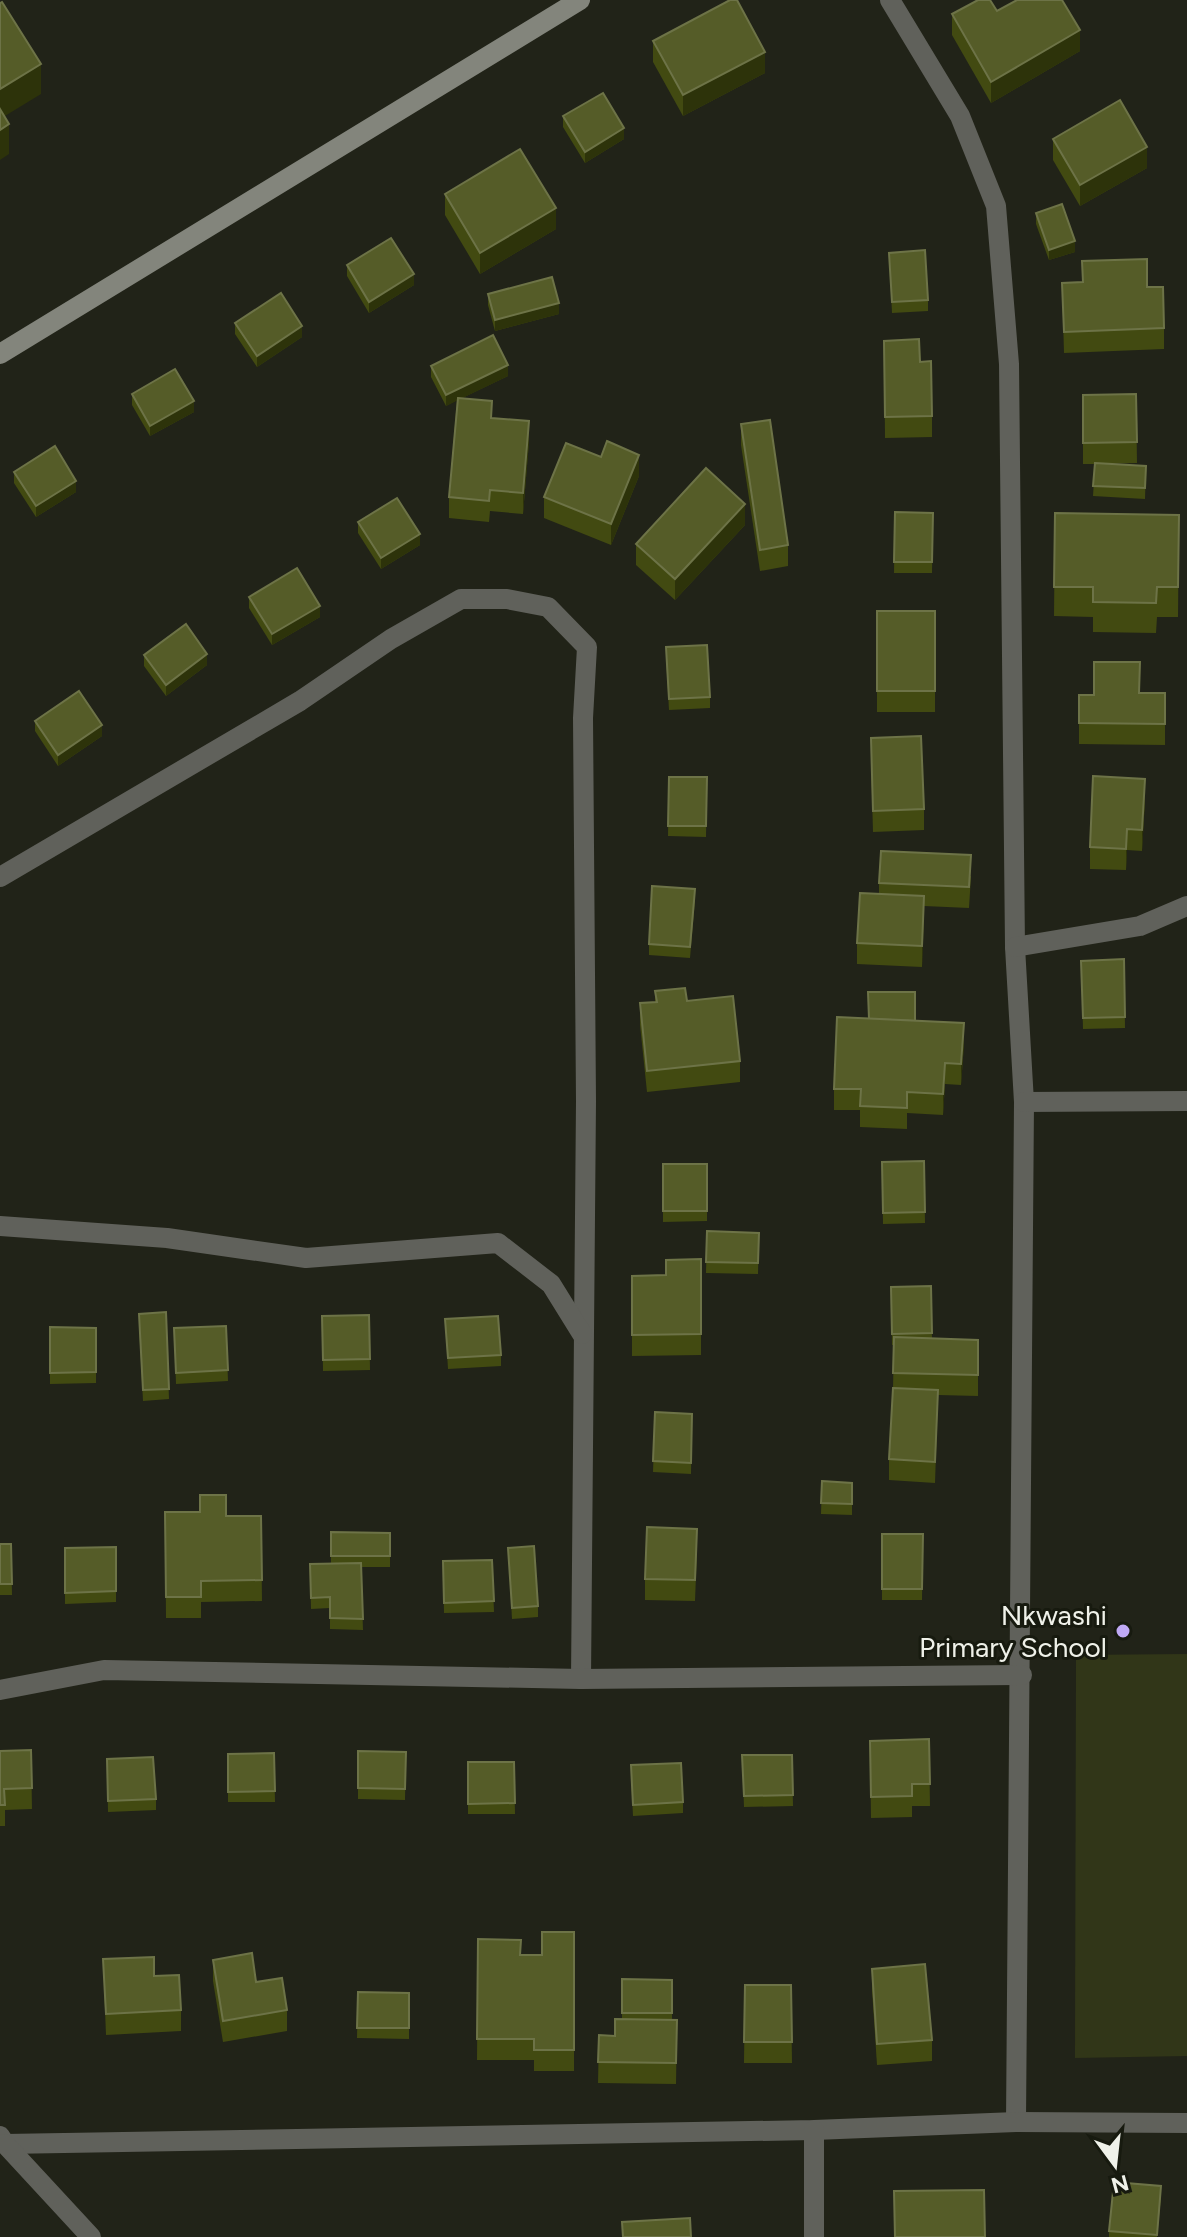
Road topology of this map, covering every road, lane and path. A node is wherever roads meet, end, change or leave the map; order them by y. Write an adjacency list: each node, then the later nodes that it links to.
1 (580, 0): 3 (street)
2 (890, 0): 6 (street)
3 (0, 354)
4 (0, 877): 10 (street)
5 (1187, 906): 6 (street)
6 (1015, 947): 8 (street)
7 (1187, 1101): 8 (street)
8 (1024, 1102): 11 (street)
9 (0, 1226): 10 (street)
10 (584, 1338): 12 (street)
11 (1022, 1675): 12 (street); 14 (street)
12 (581, 1679): 13 (street)
13 (0, 1690)
14 (1016, 2122): 15 (street); 16 (street)
15 (1187, 2123)
16 (814, 2130): 17 (street); 19 (street)
17 (2, 2140): 18 (street)
18 (91, 2237)
19 (814, 2237)

